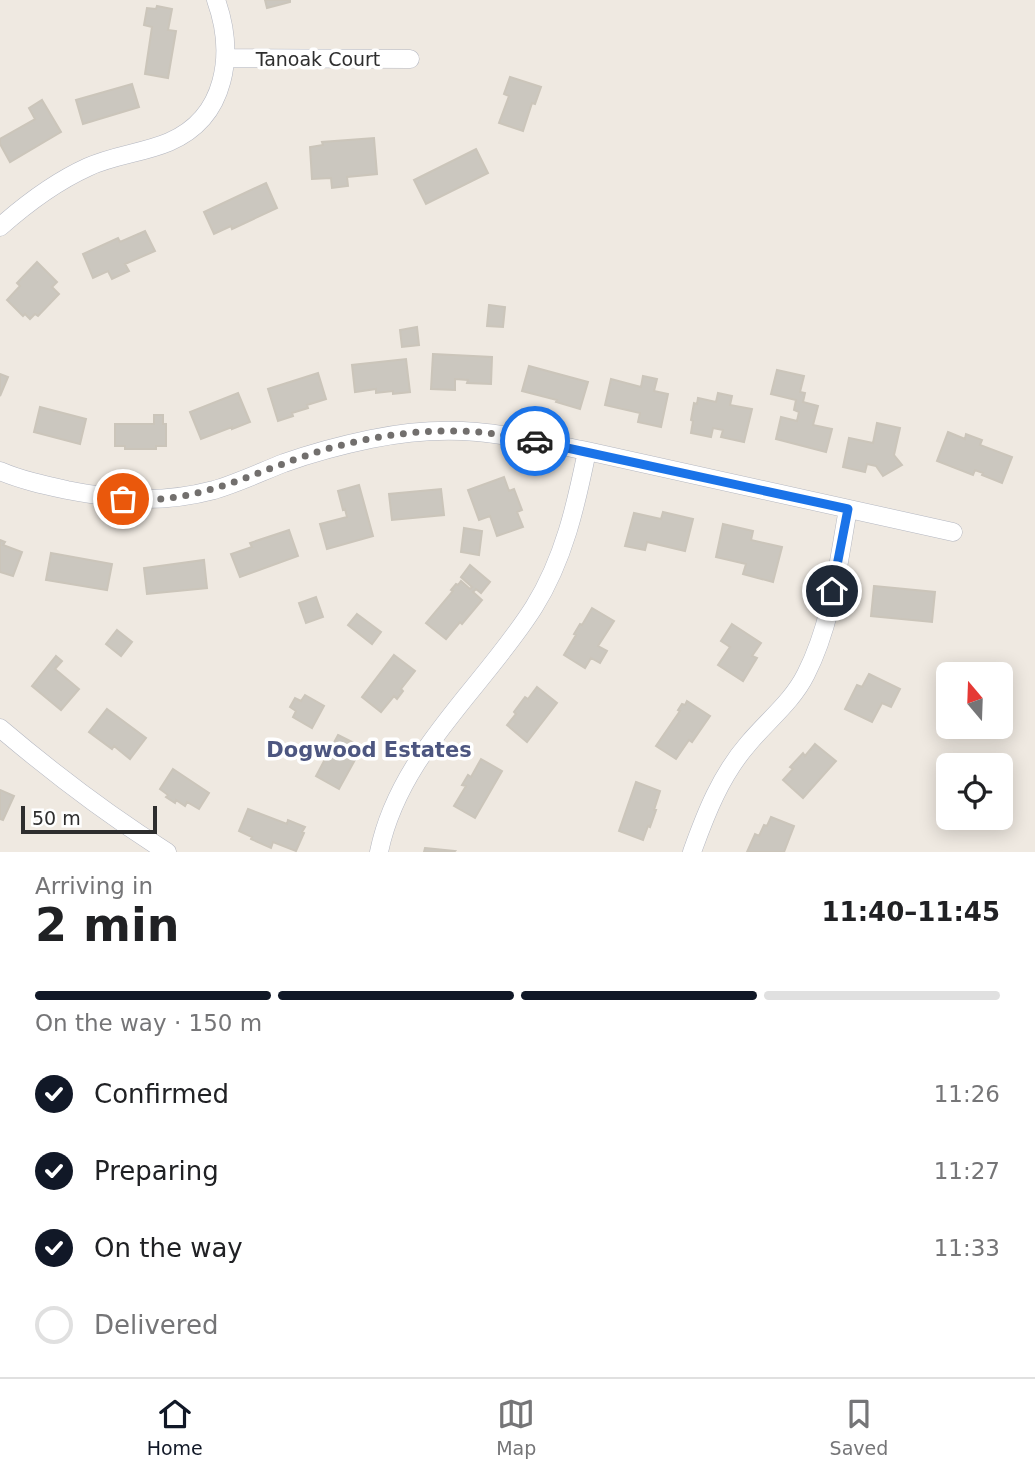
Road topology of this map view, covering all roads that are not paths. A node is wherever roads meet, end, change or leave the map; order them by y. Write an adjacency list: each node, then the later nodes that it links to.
1 (216, 0): 2 (street)
2 (226, 58): 3 (street, Tanoak Court); 4 (street)
3 (410, 59)
4 (0, 227)
5 (587, 451): 6 (street); 7 (street); 11 (street)
6 (0, 471)
7 (848, 509): 8 (street); 12 (street)
8 (953, 532)
9 (0, 728): 10 (street)
10 (167, 852)
11 (379, 852)
12 (692, 852)

